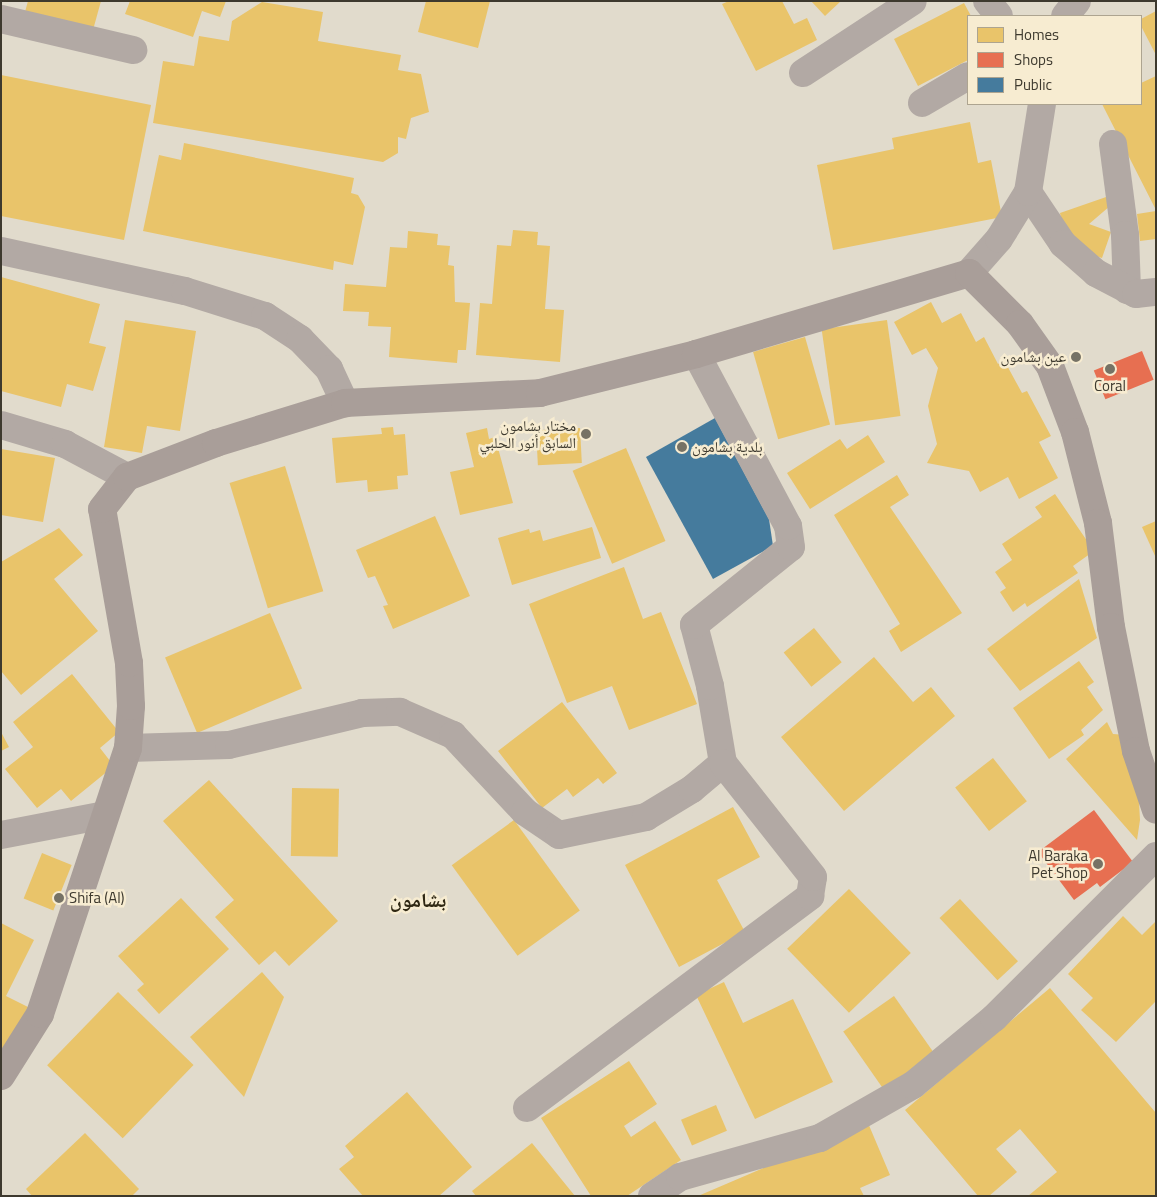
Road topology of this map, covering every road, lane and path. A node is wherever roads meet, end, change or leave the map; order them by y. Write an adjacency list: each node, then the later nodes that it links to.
1 (913, 1): 8 (street)
2 (987, 1): 4 (street)
3 (1077, 1): 5 (street)
4 (997, 15)
5 (1065, 15)
6 (1, 19): 7 (street)
7 (133, 50)
8 (803, 73)
9 (967, 77): 10 (street)
10 (922, 103)
11 (1042, 105): 13 (street)
12 (1113, 144): 16 (street)
13 (1028, 192): 15 (street); 16 (street)
14 (1, 251): 19 (street)
15 (969, 273): 18 (main road); 24 (main road)
16 (1127, 290): 17 (street)
17 (1156, 292)
18 (696, 354): 19 (main road); 23 (street)
19 (345, 403): 21 (main road)
20 (1, 426): 21 (street)
21 (126, 477): 22 (main road)
22 (128, 748): 23 (street); 25 (main road)
23 (724, 763): 29 (street)
24 (1156, 810)
25 (106, 815): 26 (street); 28 (main road)
26 (1, 835)
27 (1156, 856): 30 (street)
28 (1, 1076)
29 (528, 1108)
30 (652, 1196)

